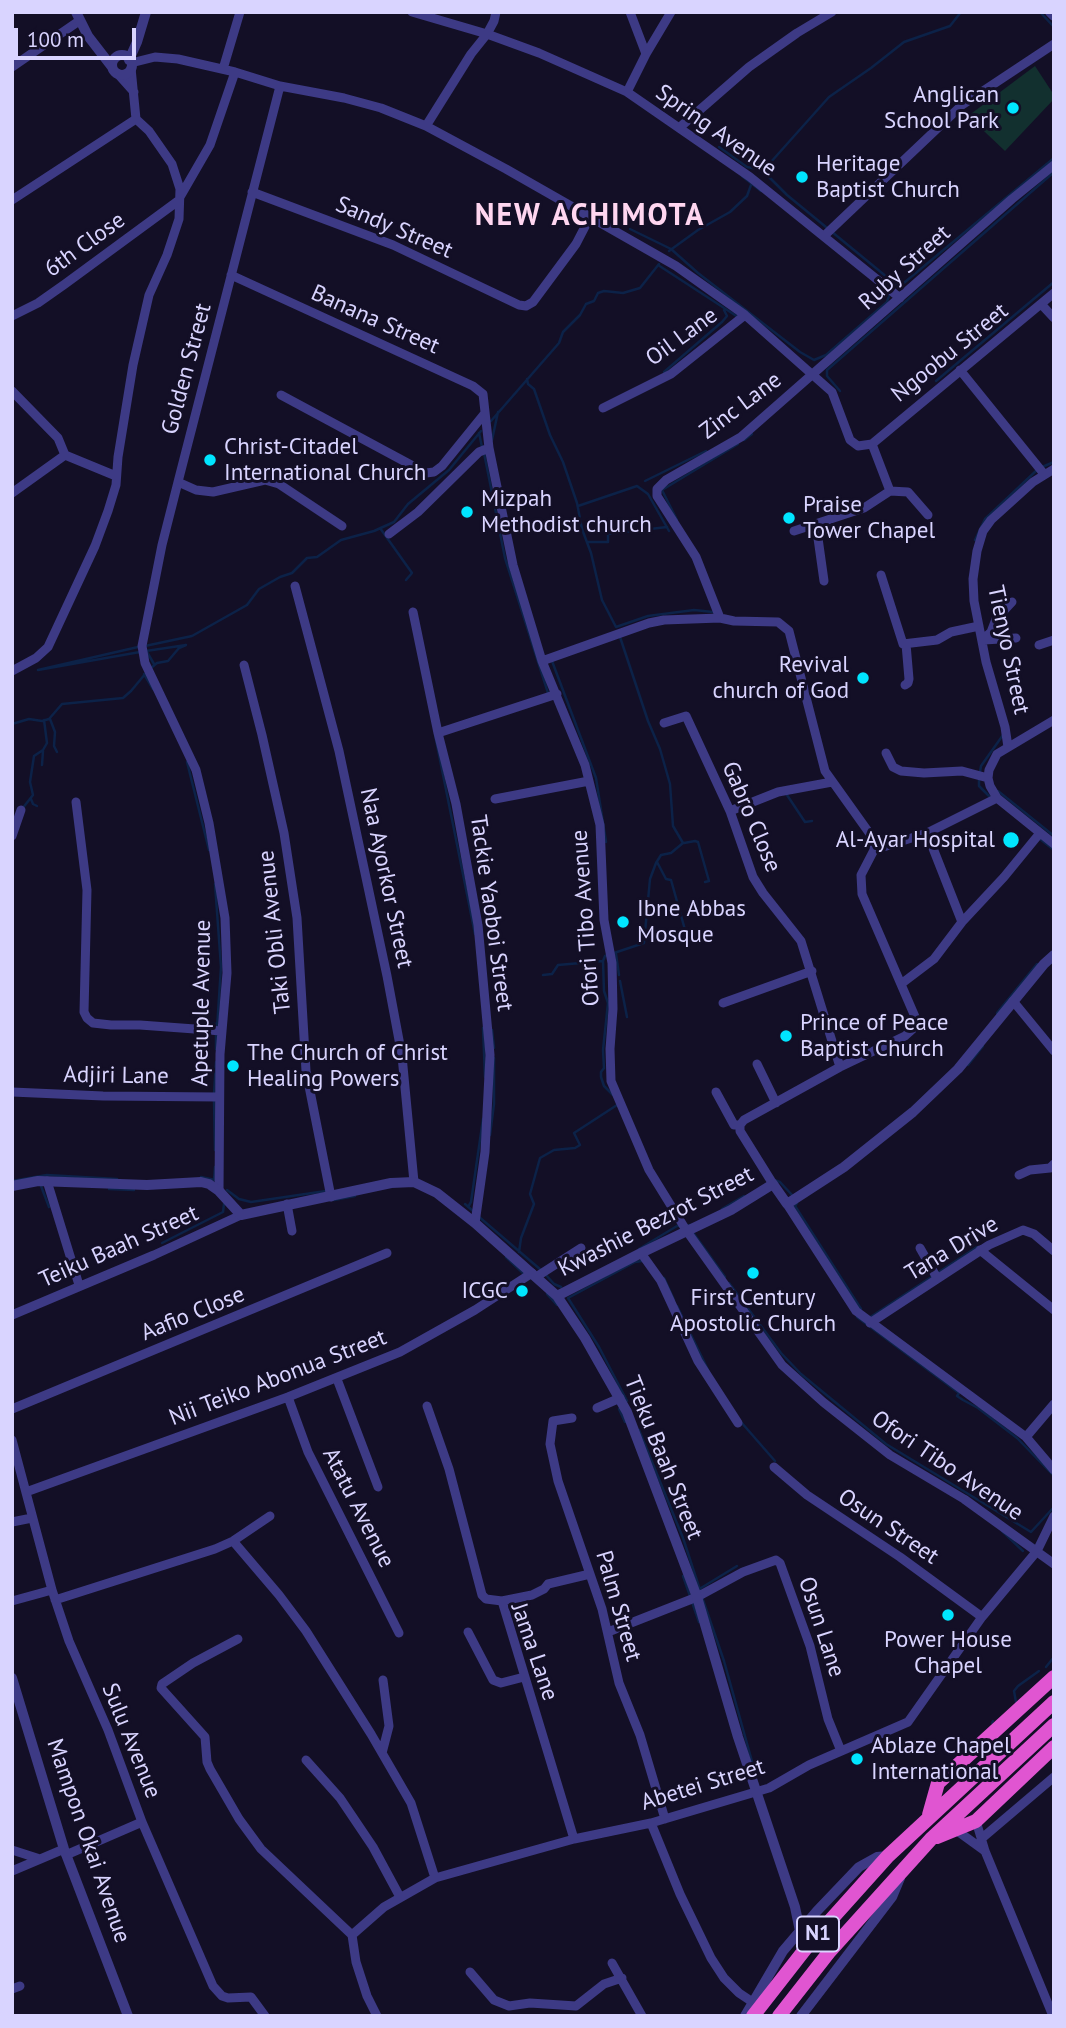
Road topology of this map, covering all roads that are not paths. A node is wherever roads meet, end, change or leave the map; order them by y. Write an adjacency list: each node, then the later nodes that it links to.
1 (146, 12): 12 (street)
2 (240, 12): 14 (street)
3 (412, 12): 9 (street, Spring Avenue)
4 (496, 12): 9 (street)
5 (631, 12): 11 (street)
6 (671, 12): 11 (street)
7 (832, 12): 21 (street)
8 (78, 17): 12 (street); 13 (street)
9 (487, 34): 18 (street, Spring Avenue); 20 (street)
10 (1054, 44): 27 (street)
11 (646, 54): 18 (street)
12 (123, 63): 14 (street); 17 (street); 17 (street)
13 (12, 67)
14 (223, 69): 15 (street)
15 (235, 72): 16 (street); 24 (street)
16 (280, 86): 20 (street); 23 (street, Golden Street)
17 (134, 92): 19 (street)
18 (627, 93): 21 (street, Spring Avenue)
19 (136, 119): 24 (street); 25 (street)
20 (426, 126): 26 (street)
21 (679, 128): 27 (street, Spring Avenue)
22 (1054, 165): 30 (street, Ruby Street)
23 (251, 192): 26 (street, Sandy Street); 28 (street, Golden Street)
24 (179, 199): 33 (street, 6th Close); 46 (street)
25 (12, 200)
26 (590, 217): 32 (street)
27 (824, 236): 30 (street, Spring Avenue)
28 (231, 275): 40 (street, Banana Street); 47 (street, Golden Street)
29 (1054, 293): 31 (street, Ngoobu Street)
30 (900, 299): 36 (street, Ruby Street)
31 (1041, 304): 34 (street); 35 (street, Ngoobu Street)
32 (745, 315): 36 (street); 39 (street, Oil Lane)
33 (12, 316)
34 (1054, 318)
35 (960, 370): 41 (street, Ngoobu Street); 45 (street)
36 (814, 374): 41 (street); 60 (street, Zinc Lane)
37 (12, 391): 43 (street)
38 (281, 395): 40 (street)
39 (603, 408)
40 (485, 413): 42 (street, Ofori Tibo Avenue)
41 (872, 444): 48 (street)
42 (489, 448): 54 (street); 67 (street, Ofori Tibo Avenue)
43 (65, 456): 46 (street); 49 (street)
44 (1054, 469): 45 (street, Tienyo Street)
45 (1044, 474): 61 (street, Tienyo Street)
46 (116, 476): 70 (street)
47 (178, 482): 52 (street); 68 (street, Golden Street)
48 (890, 491): 50 (street); 51 (street)
49 (12, 493)
50 (928, 515)
51 (816, 524): 53 (street); 56 (street)
52 (342, 526)
53 (794, 531)
54 (389, 534)
55 (881, 575): 65 (street)
56 (824, 581)
57 (295, 586): 109 (street, Naa Ayorkor Street)
58 (1012, 602): 63 (street)
59 (413, 612): 75 (street, Tackie Yaoboi Street)
60 (720, 618): 67 (street); 80 (street)
61 (979, 626): 63 (street, Tienyo Street); 65 (street)
62 (1016, 638): 63 (street)
63 (982, 640): 76 (street, Tienyo Street)
64 (1054, 640): 66 (street)
65 (906, 644): 71 (street)
66 (1040, 645)
67 (542, 661): 72 (street, Ofori Tibo Avenue)
68 (145, 663): 97 (street, Apetuple Avenue)
69 (244, 665): 113 (street, Taki Obli Avenue)
70 (12, 671)
71 (905, 685)
72 (557, 694): 75 (street); 79 (street, Ofori Tibo Avenue)
73 (1054, 720): 76 (street)
74 (664, 723): 85 (street, Gabro Close)
75 (438, 733): 117 (street, Tackie Yaoboi Street)
76 (1008, 747): 78 (street)
77 (886, 753): 78 (street)
78 (988, 778): 81 (street)
79 (589, 781): 82 (street); 118 (street, Ofori Tibo Avenue)
80 (832, 782): 85 (street); 90 (street)
81 (998, 798): 86 (street); 87 (street)
82 (495, 799)
83 (76, 802): 97 (street)
84 (21, 810): 88 (street)
85 (730, 811): 93 (street, Gabro Close)
86 (927, 833): 90 (street); 91 (street)
87 (1040, 833): 89 (street); 91 (street)
88 (12, 836)
89 (1054, 844)
90 (874, 850): 94 (street)
91 (962, 922): 94 (street)
92 (1054, 955): 95 (street)
93 (812, 971): 96 (street); 100 (street, Gabro Close)
94 (901, 984): 100 (street)
95 (1013, 1001): 98 (street); 115 (street)
96 (723, 1003)
97 (222, 1031): 103 (street, Apetuple Avenue)
98 (1054, 1051)
99 (757, 1064): 104 (street)
100 (839, 1067): 104 (street)
101 (12, 1092): 103 (street, Adjiri Lane)
102 (716, 1092): 105 (street)
103 (219, 1097): 112 (street, Apetuple Avenue)
104 (776, 1103): 105 (street)
105 (740, 1125): 110 (street)
106 (1054, 1164): 107 (street)
107 (1019, 1175)
108 (47, 1181): 111 (street); 112 (street); 128 (street)
109 (414, 1182): 113 (street); 117 (street, Tieku Baah Street)
110 (773, 1184): 115 (street); 118 (street, Kwashie Bezrot Street)
111 (12, 1186)
112 (219, 1191): 116 (street)
113 (331, 1197): 114 (street)
114 (287, 1204): 116 (street); 119 (street)
115 (787, 1204): 132 (street)
116 (242, 1215): 128 (street, Teiku Baah Street)
117 (475, 1223): 126 (street, Tieku Baah Street)
118 (686, 1230): 125 (street, Kwashie Bezrot Street); 154 (street, Ofori Tibo Avenue)
119 (292, 1231)
120 (581, 1248): 126 (street, Nii Teiko Abonua Street)
121 (920, 1248): 127 (street)
122 (981, 1250): 123 (street, Tana Drive); 127 (street, Tana Drive); 130 (street)
123 (1054, 1251)
124 (387, 1253): 139 (street, Aafio Close)
125 (641, 1253): 129 (street, Kwashie Bezrot Street); 141 (street)
126 (534, 1275): 129 (street, Tieku Baah Street); 133 (street, Nii Teiko Abonua Street)
127 (937, 1278): 132 (street, Tana Drive)
128 (79, 1285): 131 (street, Teiku Baah Street)
129 (557, 1296): 135 (street, Tieku Baah Street)
130 (1053, 1308)
131 (12, 1315)
132 (870, 1324): 142 (street)
133 (337, 1378): 134 (street, Nii Teiko Abonua Street); 146 (street)
134 (288, 1397): 147 (street, Nii Teiko Abonua Street); 164 (street, Atatu Avenue)
135 (620, 1398): 138 (street); 158 (street, Tieku Baah Street)
136 (1054, 1404): 142 (street)
137 (427, 1406): 160 (street, Jama Lane)
138 (597, 1408)
139 (12, 1409)
140 (572, 1418): 156 (street, Palm Street)
141 (738, 1423)
142 (1026, 1437): 145 (street)
143 (12, 1440): 147 (street, Sulu Avenue)
144 (774, 1467): 161 (street, Osun Street)
145 (1054, 1470)
146 (378, 1487)
147 (26, 1492): 150 (street, Sulu Avenue)
148 (270, 1516): 153 (street)
149 (1054, 1516): 152 (street, Abetei Street)
150 (32, 1518): 151 (street); 157 (street, Sulu Avenue)
151 (12, 1522)
152 (1050, 1533): 154 (street, Abetei Street)
153 (233, 1541): 157 (street); 174 (street)
154 (1037, 1551): 155 (street); 161 (street, Abetei Street)
155 (1054, 1564)
156 (590, 1574): 160 (street); 163 (street, Palm Street)
157 (54, 1595): 159 (street); 184 (street, Sulu Avenue)
158 (697, 1597): 163 (street); 173 (street, Osun Lane); 180 (street, Tieku Baah Street)
159 (12, 1601)
160 (502, 1601): 166 (street, Jama Lane)
161 (982, 1617): 173 (street, Abetei Street)
162 (468, 1632): 166 (street)
163 (608, 1632): 182 (street, Palm Street)
164 (399, 1633)
165 (238, 1639): 202 (street)
166 (524, 1677): 187 (street, Jama Lane)
167 (1054, 1677): 178 (highway)
168 (12, 1678): 192 (street, Mampon Okai Avenue)
169 (383, 1680): 174 (street)
170 (1054, 1702): 176 (highway, N1)
171 (1054, 1725): 179 (highway, N1)
172 (1054, 1747): 183 (highway)
173 (841, 1751): 180 (street, Abetei Street)
174 (382, 1753): 197 (street)
175 (306, 1760): 198 (street)
176 (984, 1766): 178 (highway); 181 (highway, N1)
177 (1054, 1777): 189 (street)
178 (938, 1783): 181 (highway)
179 (985, 1787): 183 (highway); 188 (highway, N1)
180 (755, 1791): 182 (street, Abetei Street); 199 (street, Tieku Baah Street)
181 (929, 1816): 193 (highway, N1)
182 (665, 1819): 185 (street, Abetei Street)
183 (976, 1821): 186 (highway); 189 (street)
184 (142, 1822): 192 (street); 208 (street, Sulu Avenue)
185 (651, 1823): 187 (street, Abetei Street); 206 (street)
186 (956, 1830): 188 (highway); 191 (street)
187 (574, 1839): 197 (street, Abetei Street)
188 (931, 1839): 195 (highway, N1)
189 (981, 1839): 191 (street)
190 (12, 1850): 194 (street)
191 (985, 1851): 214 (street)
192 (65, 1852): 194 (street); 207 (street, Mampon Okai Avenue)
193 (888, 1856): 200 (street); 206 (highway, N1)
194 (40, 1859): 196 (street)
195 (904, 1869): 212 (highway, N1); 213 (street)
196 (12, 1871)
197 (435, 1878): 198 (street, Abetei Street)
198 (400, 1897): 202 (street, Abetei Street)
199 (795, 1907): 200 (street); 201 (street, Tieku Baah Street)
200 (817, 1911): 201 (street)
201 (800, 1931): 206 (street)
202 (352, 1935): 209 (street)
203 (611, 1963): 205 (street)
204 (470, 1972): 205 (street)
205 (622, 1978): 210 (street)
206 (754, 2010): 211 (street)
207 (128, 2016)
208 (265, 2016)
209 (377, 2016)
210 (642, 2016)
211 (745, 2016)
212 (779, 2016)
213 (801, 2016)
214 (1053, 2016)

